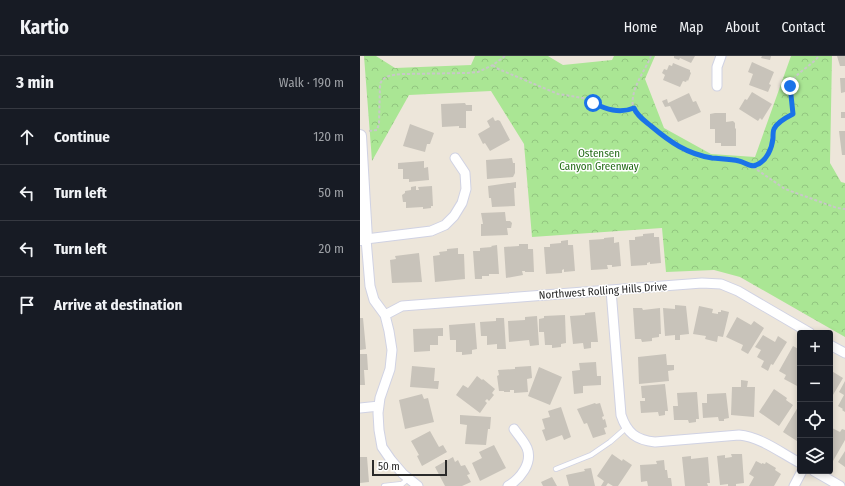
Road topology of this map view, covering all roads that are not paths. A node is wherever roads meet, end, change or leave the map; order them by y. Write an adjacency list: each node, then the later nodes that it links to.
1 (721, 56): 2 (street)
2 (717, 86)
3 (363, 133): 5 (street)
4 (455, 158): 5 (street)
5 (363, 239): 7 (street)
6 (611, 290): 7 (street, Northwest Rolling Hills Drive); 8 (street, Northwest Rolling Hills Drive); 13 (street)
7 (385, 315): 11 (street)
8 (805, 330)
9 (833, 346): 10 (street)
10 (845, 353)
11 (379, 406): 12 (street); 19 (street)
12 (360, 408)
13 (626, 428): 15 (street); 16 (lane)
14 (514, 429): 22 (street)
15 (797, 461)
16 (556, 469)
17 (800, 474): 23 (street)
18 (819, 474): 24 (street)
19 (409, 478): 20 (lane); 21 (street)
20 (384, 486)
21 (418, 486)
22 (508, 486)
23 (794, 486)
24 (840, 486)

